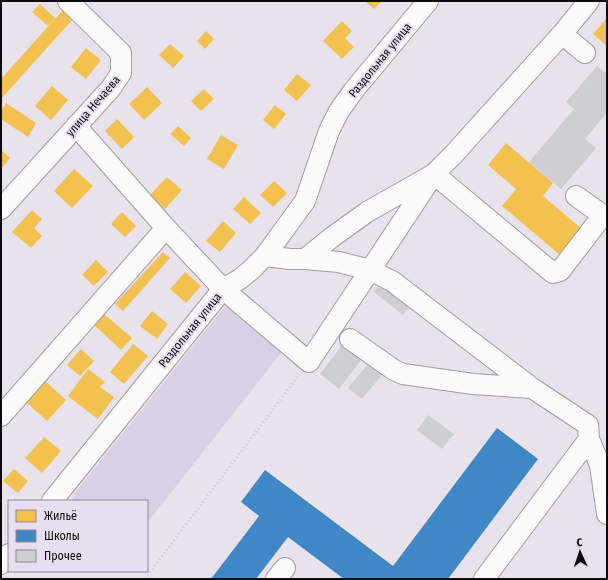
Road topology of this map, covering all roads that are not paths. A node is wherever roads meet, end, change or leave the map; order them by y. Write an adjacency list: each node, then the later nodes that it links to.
1 (68, 1): 6 (street, улица Нечаева)
2 (428, 1): 12 (street, Раздольная улица)
3 (590, 1): 4 (street)
4 (562, 34): 5 (street); 7 (street)
5 (585, 53)
6 (76, 126): 9 (street, улица Нечаева); 11 (street)
7 (434, 174): 10 (street); 13 (street); 14 (street)
8 (576, 196): 10 (street)
9 (1, 209)
10 (605, 216)
11 (166, 228): 15 (street); 18 (street)
12 (265, 256): 13 (street); 15 (street, Раздольная улица)
13 (305, 259): 14 (street)
14 (370, 270): 15 (street); 17 (street)
15 (223, 289): 20 (street, Раздольная улица)
16 (350, 339): 17 (street)
17 (532, 388): 19 (street)
18 (1, 416)
19 (590, 439): 21 (street); 24 (street)
20 (53, 500)
21 (607, 514)
22 (8, 555): 23 (street)
23 (1, 564)
24 (484, 579)

